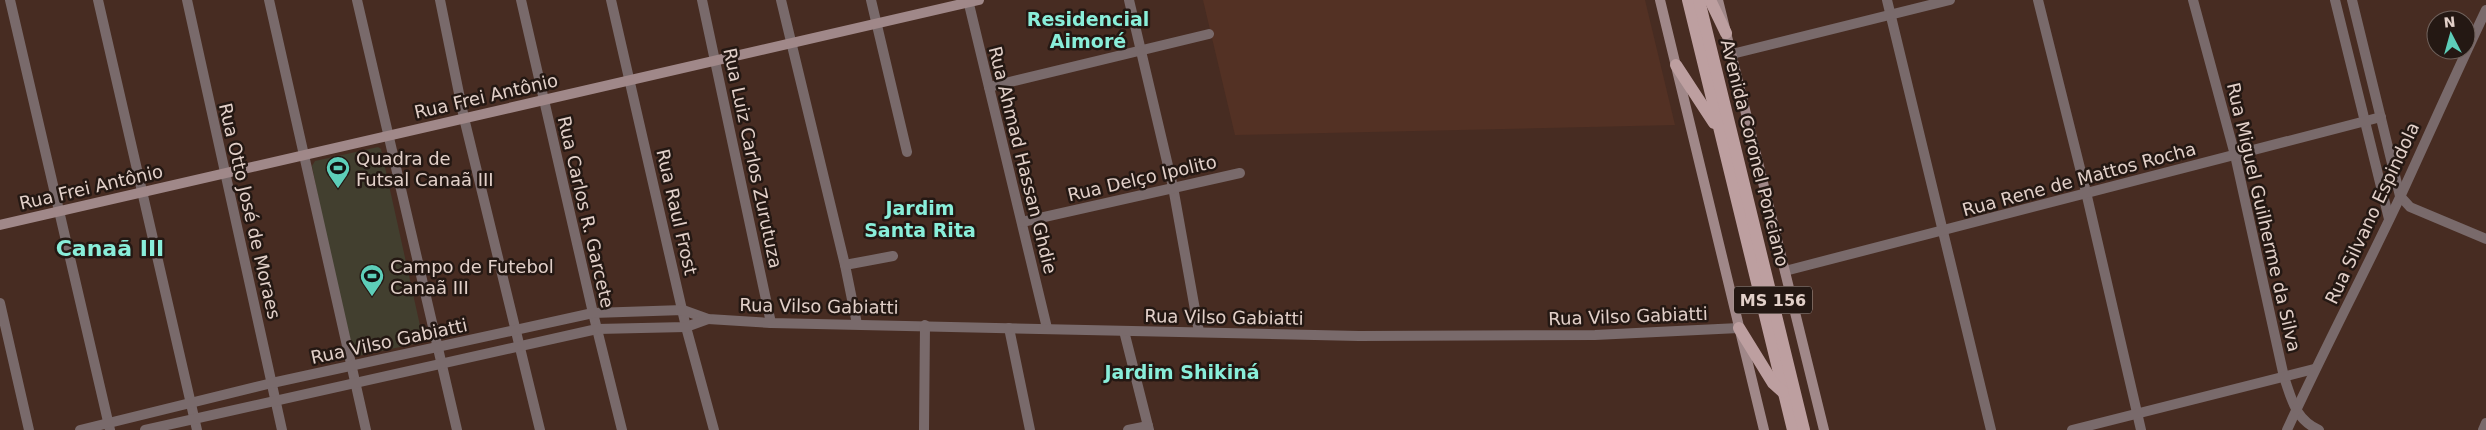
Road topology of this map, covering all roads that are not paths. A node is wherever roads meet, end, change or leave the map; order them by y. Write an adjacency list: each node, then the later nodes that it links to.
1 (10, 0): 52 (street)
2 (98, 0): 49 (street)
3 (187, 0): 46 (street, Rua Otto José de Moraes)
4 (269, 0): 44 (street)
5 (357, 0): 42 (street)
6 (440, 0): 39 (street)
7 (521, 0): 37 (street, Rua Carlos R. Garcete)
8 (611, 0): 35 (street, Rua Raul Frost)
9 (702, 0): 33 (street, Rua Luiz Carlos Zurutuza)
10 (781, 0): 30 (street)
11 (872, 0): 27 (street)
12 (1129, 0): 31 (street)
13 (1660, 0): 34 (street)
14 (1688, 0): 41 (main road, Avenida Coronel Ponciano)
15 (1699, 0): 108 (main road, Avenida Coronel Ponciano / MS 156)
16 (1710, 0): 28 (main road)
17 (1718, 0): 28 (street)
18 (1887, 0): 26 (street)
19 (1950, 0): 26 (street)
20 (2038, 0): 50 (street)
21 (2193, 0): 45 (street, Rua Miguel Guilherme da Silva)
22 (2335, 0): 40 (street)
23 (2352, 0): 38 (street)
24 (972, 1): 27 (street, Rua Frei Antônio); 36 (street, Rua Ahmad Hassan Ghdie)
25 (2486, 10): 51 (street, Rua Silvano Espindola)
26 (1890, 15): 32 (street); 56 (street)
27 (877, 24): 30 (street, Rua Frei Antônio); 43 (street)
28 (1726, 33): 32 (street)
29 (1209, 34): 31 (street)
30 (792, 43): 33 (street, Rua Frei Antônio); 59 (street)
31 (1141, 50): 36 (street); 48 (street)
32 (1732, 54): 60 (street)
33 (716, 60): 35 (street, Rua Frei Antônio); 65 (street, Rua Luiz Carlos Zurutuza)
34 (1676, 65): 41 (main road); 71 (street, MS 156)
35 (629, 80): 37 (street, Rua Frei Antônio); 62 (street, Rua Raul Frost)
36 (989, 87): 54 (street, Rua Ahmad Hassan Ghdie)
37 (544, 100): 39 (street, Rua Frei Antônio); 63 (street, Rua Carlos R. Garcete)
38 (2381, 117): 40 (street, Rua Rene de Mattos Rocha); 51 (street)
39 (464, 118): 42 (street, Rua Frei Antônio); 73 (street)
40 (2365, 122): 45 (street, Rua Rene de Mattos Rocha); 53 (street)
41 (1720, 133): 84 (main road, Avenida Coronel Ponciano)
42 (389, 135): 44 (street, Rua Frei Antônio); 77 (street)
43 (907, 152)
44 (304, 154): 46 (street, Rua Frei Antônio); 79 (street)
45 (2235, 155): 50 (street, Rua Rene de Mattos Rocha); 81 (street, Rua Miguel Guilherme da Silva)
46 (225, 173): 49 (street, Rua Frei Antônio); 82 (street, Rua Otto José de Moraes)
47 (1240, 173): 48 (street, Rua Delço Ipolito)
48 (1173, 187): 54 (street, Rua Delço Ipolito); 75 (street)
49 (143, 192): 52 (street, Rua Frei Antônio); 86 (street)
50 (2087, 194): 56 (street, Rua Rene de Mattos Rocha); 88 (street)
51 (2400, 196): 53 (street, Rua Silvano Espindola); 57 (street)
52 (59, 211): 55 (street, Rua Frei Antônio); 91 (street)
53 (2389, 219): 80 (street, Rua Silvano Espindola)
54 (1022, 222): 70 (street, Rua Ahmad Hassan Ghdie)
55 (0, 225)
56 (1943, 231): 60 (street, Rua Rene de Mattos Rocha); 110 (street)
57 (2486, 239)
58 (893, 256): 59 (street)
59 (845, 265): 66 (street)
60 (1785, 271): 109 (street)
61 (0, 303): 93 (street)
62 (683, 310): 63 (street, Rua Vilso Gabiatti); 64 (street, Rua Vilso Gabiatti); 68 (street, Rua Raul Frost)
63 (592, 313): 72 (street, Rua Carlos R. Garcete); 73 (street, Rua Vilso Gabiatti)
64 (708, 319): 65 (street, Rua Vilso Gabiatti); 68 (street, Rua Vilso Gabiatti)
65 (771, 323): 66 (street, Rua Vilso Gabiatti)
66 (857, 324): 67 (street, Rua Vilso Gabiatti)
67 (925, 325): 69 (street, Rua Vilso Gabiatti); 103 (street)
68 (686, 327): 72 (street, Rua Vilso Gabiatti); 102 (street, Rua Raul Frost)
69 (1009, 328): 70 (street, Rua Vilso Gabiatti); 104 (street)
70 (1047, 328): 74 (street, Rua Vilso Gabiatti)
71 (1739, 328): 75 (street, Rua Vilso Gabiatti); 84 (main road); 106 (street, MS 156)
72 (597, 329): 76 (street, Rua Vilso Gabiatti); 101 (street, Rua Carlos R. Garcete)
73 (514, 330): 76 (street); 77 (street, Rua Vilso Gabiatti)
74 (1124, 331): 75 (street, Rua Vilso Gabiatti); 92 (street)
75 (1200, 332)
76 (518, 346): 78 (street, Rua Vilso Gabiatti); 100 (street)
77 (438, 348): 78 (street); 79 (street, Rua Vilso Gabiatti)
78 (441, 363): 83 (street, Rua Vilso Gabiatti); 99 (street)
79 (352, 366): 82 (street, Rua Vilso Gabiatti); 83 (street)
80 (2314, 369): 81 (street); 87 (street, Rua Silvano Espindola)
81 (2284, 377): 87 (street, Rua Miguel Guilherme da Silva); 88 (street)
82 (272, 383): 85 (street, Rua Otto José de Moraes); 86 (street, Rua Vilso Gabiatti)
83 (356, 383): 85 (street, Rua Vilso Gabiatti); 98 (street)
84 (1784, 393): 107 (main road, Avenida Coronel Ponciano)
85 (276, 400): 89 (street, Rua Vilso Gabiatti); 97 (street, Rua Otto José de Moraes)
86 (190, 402): 89 (street); 91 (street, Rua Vilso Gabiatti)
87 (2295, 411): 113 (street, Rua Silvano Espindola); 114 (street)
88 (2136, 412): 111 (street); 112 (street)
89 (194, 419): 95 (street, Rua Vilso Gabiatti); 96 (street)
90 (2486, 423): 115 (street)
91 (109, 426): 94 (street, Rua Vilso Gabiatti)
92 (1148, 428): 105 (street)
93 (29, 430)
94 (80, 430)
95 (145, 430)
96 (197, 430)
97 (282, 430)
98 (366, 430)
99 (456, 430)
100 (540, 430)
101 (622, 430)
102 (714, 430)
103 (924, 430)
104 (1030, 430)
105 (1128, 430)
106 (1764, 430)
107 (1792, 430)
108 (1804, 430)
109 (1824, 430)
110 (1991, 430)
111 (2072, 430)
112 (2141, 430)
113 (2287, 430)
114 (2319, 430)
115 (2483, 430)

